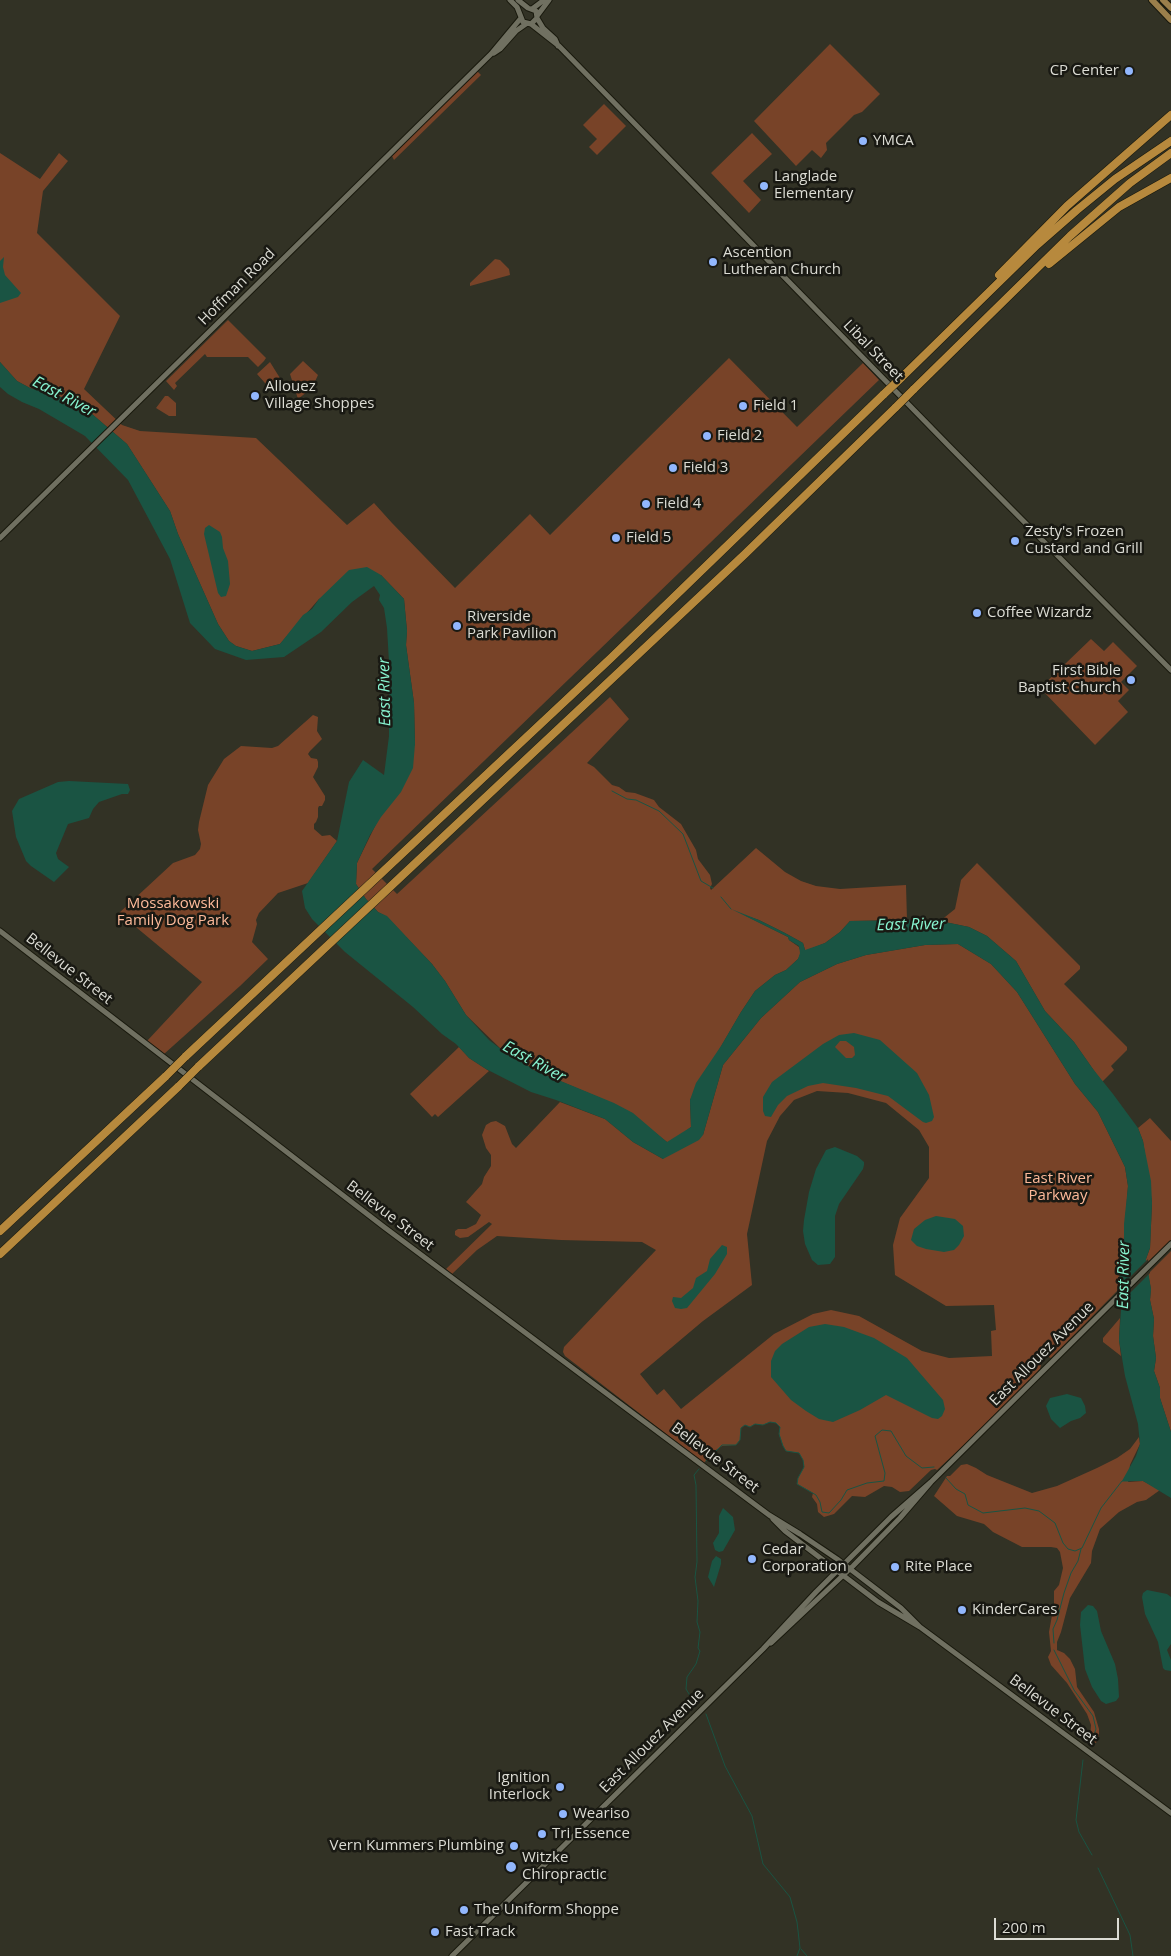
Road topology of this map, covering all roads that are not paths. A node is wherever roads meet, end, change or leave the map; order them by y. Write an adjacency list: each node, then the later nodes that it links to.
1 (510, 0): 9 (street)
2 (518, 0): 7 (street)
3 (544, 0): 7 (street)
4 (549, 0): 10 (street)
5 (1152, 0): 11 (main road)
6 (1163, 0): 8 (main road)
7 (530, 8): 9 (street, Hoffman Road); 10 (street, Libal Street)
8 (1171, 8)
9 (521, 16): 12 (street, Libal Street); 14 (street, Hoffman Road)
10 (537, 17): 12 (street, Hoffman Road); 13 (street, Libal Street)
11 (1171, 20)
12 (528, 24): 13 (street, Libal Street); 14 (street, Hoffman Road)
13 (559, 46): 22 (street, Libal Street)
14 (491, 54): 21 (street, Hoffman Road)
15 (1171, 115): 20 (highway)
16 (1171, 141): 20 (highway)
17 (1171, 153): 19 (highway)
18 (1171, 178): 19 (highway)
19 (1023, 282): 26 (highway, bridge)
20 (982, 298): 24 (highway, bridge)
21 (0, 538)
22 (1171, 670)
23 (0, 931): 28 (street, Bellevue Street)
24 (0, 1231)
25 (1171, 1244): 27 (street, East Allouez Avenue)
26 (0, 1254)
27 (932, 1482): 29 (street, East Allouez Avenue); 31 (street, East Allouez Avenue)
28 (769, 1515): 29 (street, Bellevue Street); 30 (street, Bellevue Street)
29 (842, 1564): 30 (street, East Allouez Avenue); 31 (street, Bellevue Street)
30 (837, 1570): 32 (street, Bellevue Street); 34 (street, East Allouez Avenue)
31 (849, 1570): 32 (street, East Allouez Avenue); 33 (street, Bellevue Street)
32 (844, 1576): 33 (street, Bellevue Street); 34 (street, East Allouez Avenue)
33 (920, 1627): 35 (street, Bellevue Street)
34 (763, 1649): 36 (street, East Allouez Avenue)
35 (1171, 1813)
36 (452, 1956)

